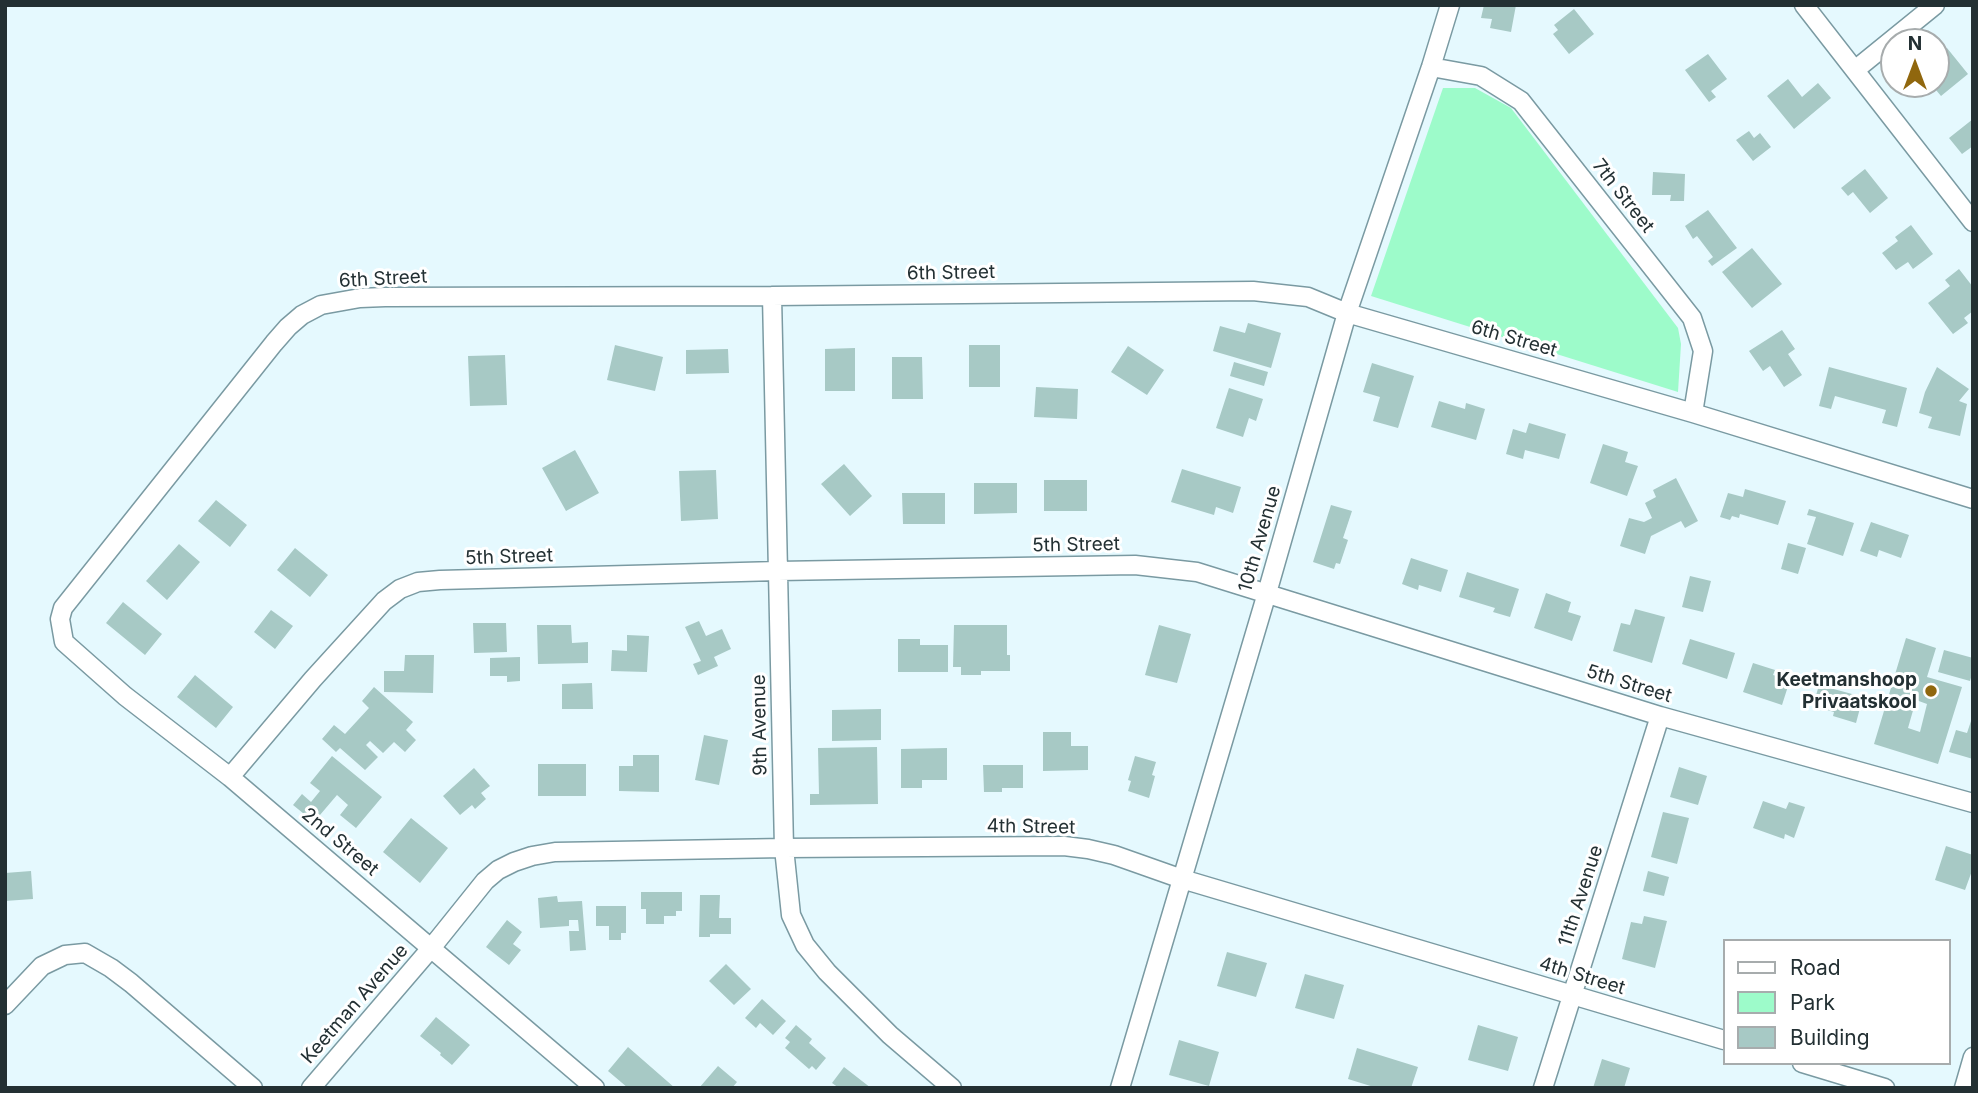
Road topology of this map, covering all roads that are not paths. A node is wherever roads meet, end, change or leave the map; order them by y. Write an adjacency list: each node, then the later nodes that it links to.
1 (1450, 5): 4 (street, 10th Avenue)
2 (1804, 5): 5 (street)
3 (1935, 5): 5 (street)
4 (1431, 68): 8 (street, 10th Avenue); 9 (street, 7th Street)
5 (1855, 70): 6 (street)
6 (1973, 222)
7 (772, 296): 8 (street, 6th Street); 11 (street, 9th Avenue); 13 (street, 6th Street)
8 (1347, 313): 9 (street, 6th Street); 12 (street, 10th Avenue)
9 (1693, 413): 10 (street, 6th Street)
10 (1973, 499)
11 (778, 571): 12 (street, 5th Street); 15 (street, 5th Street); 17 (street, 9th Avenue)
12 (1266, 593): 14 (street, 5th Street); 18 (street, 10th Avenue)
13 (61, 629): 15 (street, 2nd Street)
14 (1660, 716): 16 (street, 5th Street); 20 (street, 11th Avenue)
15 (230, 777): 19 (street, 2nd Street)
16 (1973, 803)
17 (784, 848): 18 (street, 4th Street); 19 (street, 4th Street); 28 (street, 9th Avenue)
18 (1182, 879): 20 (street, 4th Street); 29 (street, 10th Avenue)
19 (432, 947): 26 (street, Keetman Avenue); 27 (street, 2nd Street)
20 (1572, 995): 22 (street, 4th Street); 30 (street, 11th Avenue)
21 (5, 1005): 25 (street)
22 (1722, 1039)
23 (1973, 1057): 32 (street)
24 (1809, 1065): 31 (street)
25 (253, 1088)
26 (311, 1088)
27 (596, 1088)
28 (952, 1088)
29 (1120, 1088)
30 (1543, 1088)
31 (1885, 1088)
32 (1964, 1088)

